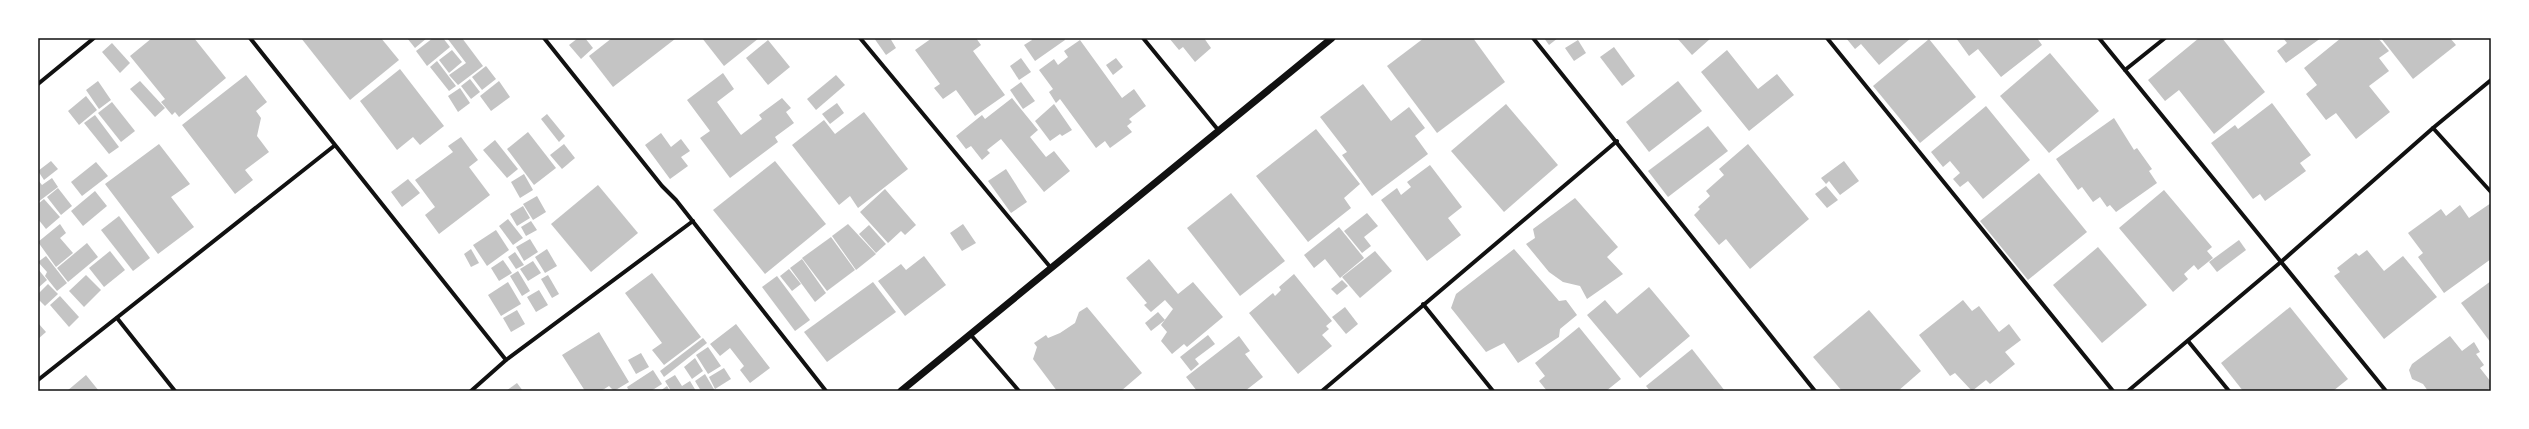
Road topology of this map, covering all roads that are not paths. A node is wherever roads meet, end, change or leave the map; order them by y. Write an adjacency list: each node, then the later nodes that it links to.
1 (94, 38): 13 (street)
2 (250, 38): 17 (street)
3 (544, 38): 19 (street)
4 (860, 38): 21 (street)
5 (1144, 38): 15 (street)
6 (1332, 38): 15 (street)
7 (1533, 38): 16 (street)
8 (1827, 38): 36 (street)
9 (2099, 38): 11 (street)
10 (2165, 38): 11 (street)
11 (2125, 70): 20 (street)
12 (2491, 80): 14 (street)
13 (38, 84)
14 (2433, 128): 18 (street); 20 (street)
15 (1219, 131): 21 (street)
16 (1617, 141): 22 (street); 35 (street)
17 (334, 146): 23 (street); 26 (street)
18 (2491, 192)
19 (693, 221): 26 (street); 30 (street)
20 (2282, 261): 25 (street); 39 (street)
21 (1051, 268): 24 (street)
22 (1423, 304): 33 (street); 34 (street)
23 (117, 318): 27 (street); 28 (street)
24 (970, 334): 31 (street); 32 (street)
25 (2188, 341): 37 (street); 38 (street)
26 (506, 360): 29 (street)
27 (38, 380)
28 (175, 391)
29 (471, 391)
30 (826, 391)
31 (901, 391)
32 (1018, 391)
33 (1322, 391)
34 (1493, 391)
35 (1815, 391)
36 (2113, 391)
37 (2128, 391)
38 (2229, 391)
39 (2386, 391)

